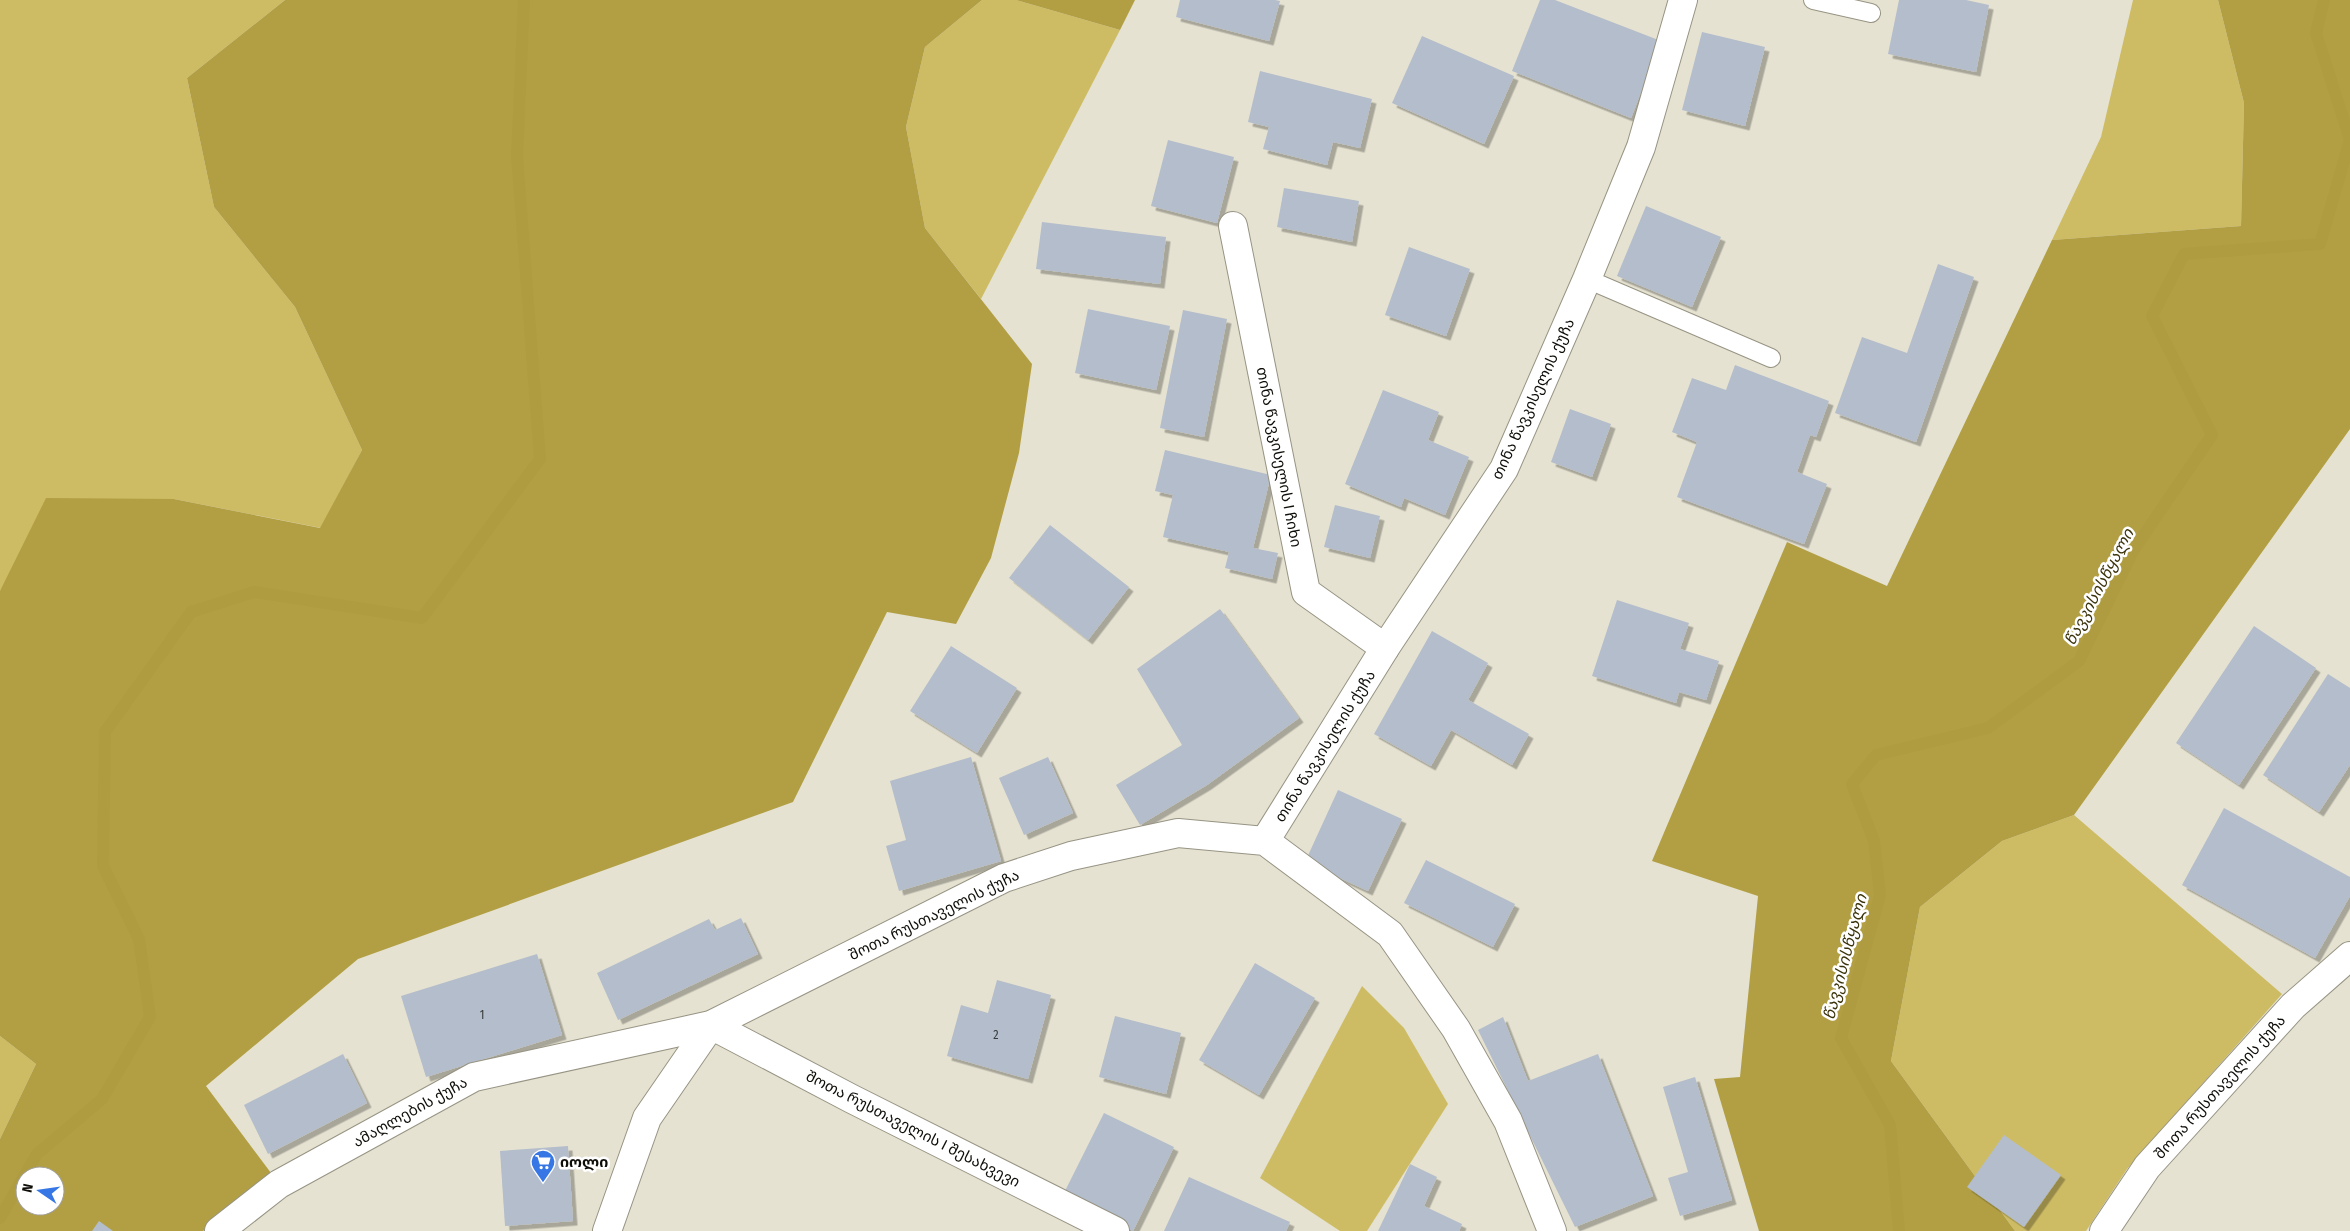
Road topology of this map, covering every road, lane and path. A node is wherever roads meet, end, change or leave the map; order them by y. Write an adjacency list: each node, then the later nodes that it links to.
1 (1683, 0): 5 (street, თინა წავკისელის ქუჩა)
2 (1813, 0): 3 (lane)
3 (1871, 13)
4 (1233, 226): 7 (street, თინა წავკისელის I ჩიხი)
5 (1587, 280): 6 (lane); 7 (street, თინა წავკისელის ქუჩა)
6 (1771, 358)
7 (1385, 648): 8 (street, თინა წავკისელის ქუჩა)
8 (1265, 841): 10 (street, შოთა რუსთაველის ქუჩა); 14 (street)
9 (2350, 956): 15 (street, შოთა რუსთაველის ქუჩა)
10 (711, 1025): 11 (street, ამაღლების ქუჩა); 12 (street, შოთა რუსთაველის ქუჩა); 13 (street, შოთა რუსთაველის I შესახვევი)
11 (219, 1231)
12 (607, 1231)
13 (1116, 1231)
14 (1552, 1231)
15 (2104, 1231)

